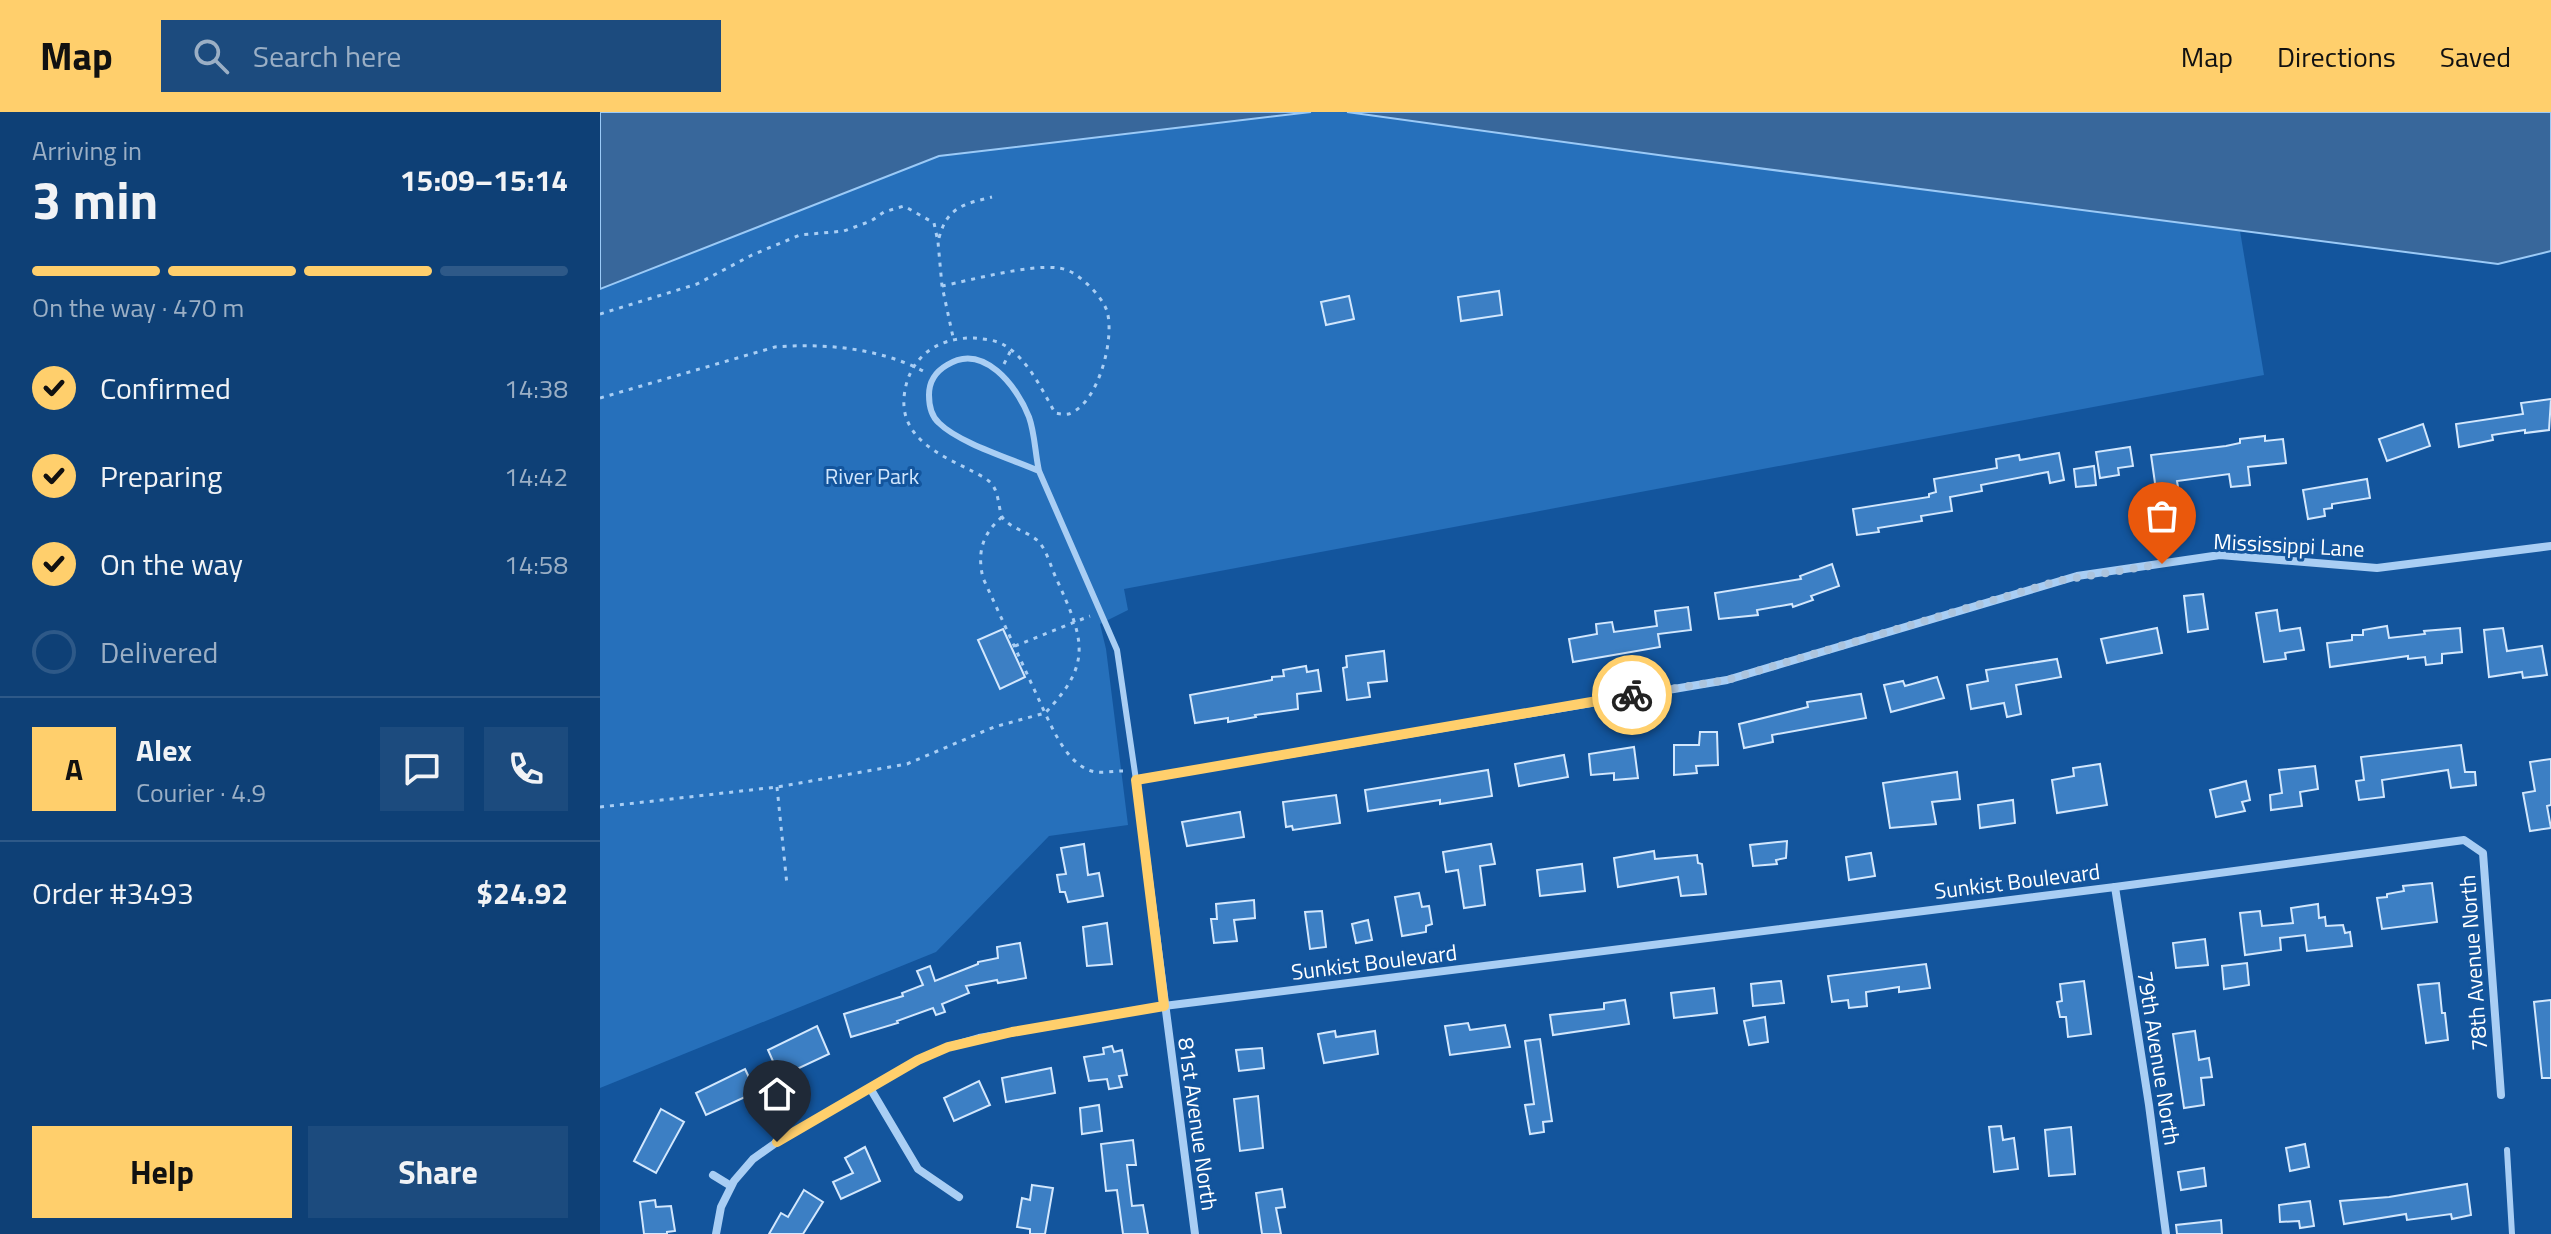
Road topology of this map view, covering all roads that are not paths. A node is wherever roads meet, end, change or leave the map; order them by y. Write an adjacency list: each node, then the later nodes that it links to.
1 (1039, 471): 1 (lane); 3 (lane)
2 (2551, 546): 3 (street, Mississippi Lane)
3 (1136, 780): 6 (street, 81st Avenue North)
4 (2464, 840): 5 (street, Sunkist Boulevard); 8 (street, 78th Avenue North)
5 (2115, 887): 6 (street, Sunkist Boulevard); 15 (street, 79th Avenue North)
6 (1164, 1006): 7 (street, Sunkist Boulevard); 14 (street, 81st Avenue North)
7 (870, 1088): 11 (street, Sunkist Boulevard); 12 (street)
8 (2501, 1095)
9 (2507, 1150): 16 (lane)
10 (713, 1175): 11 (street)
11 (731, 1186): 13 (street, Sunkist Boulevard)
12 (959, 1197)
13 (716, 1234)
14 (1195, 1234)
15 (2166, 1234)
16 (2512, 1234)

